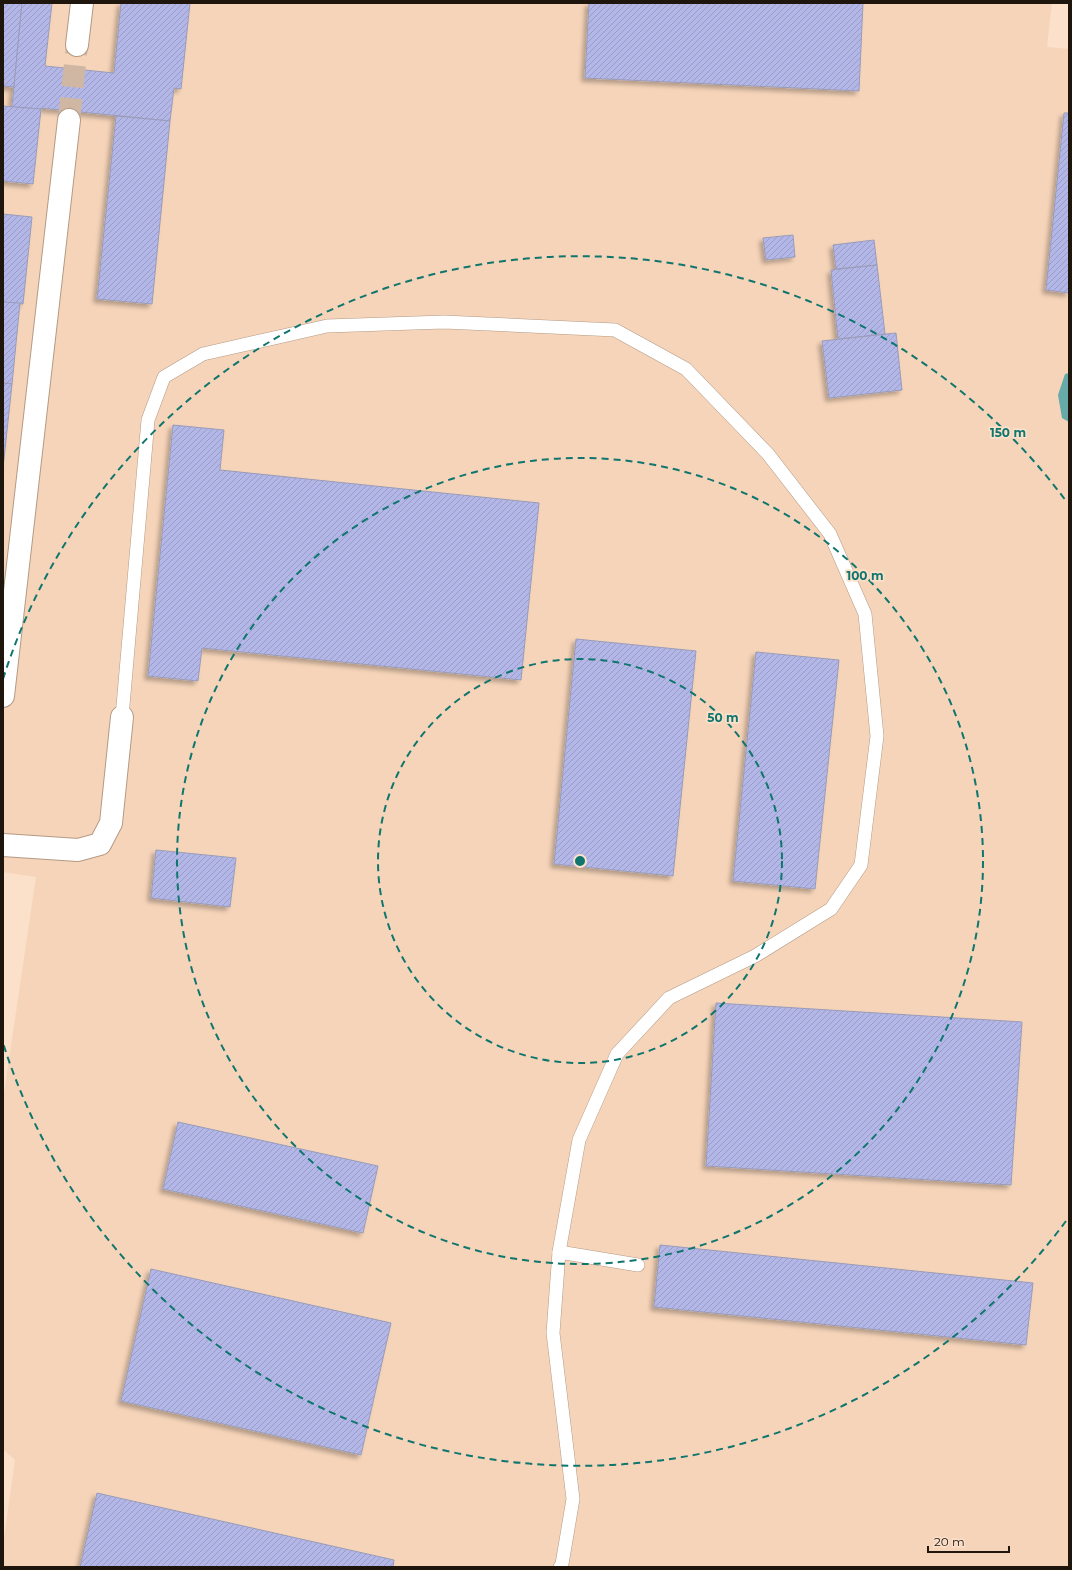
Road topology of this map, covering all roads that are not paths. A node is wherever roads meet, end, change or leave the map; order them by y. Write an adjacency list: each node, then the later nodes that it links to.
1 (82, 3): 2 (street)
2 (77, 45)
3 (69, 120): 4 (street)
4 (3, 696)
5 (122, 717): 6 (street); 7 (lane)
6 (3, 845)
7 (559, 1252): 8 (lane); 9 (lane)
8 (638, 1265)
9 (560, 1567)

